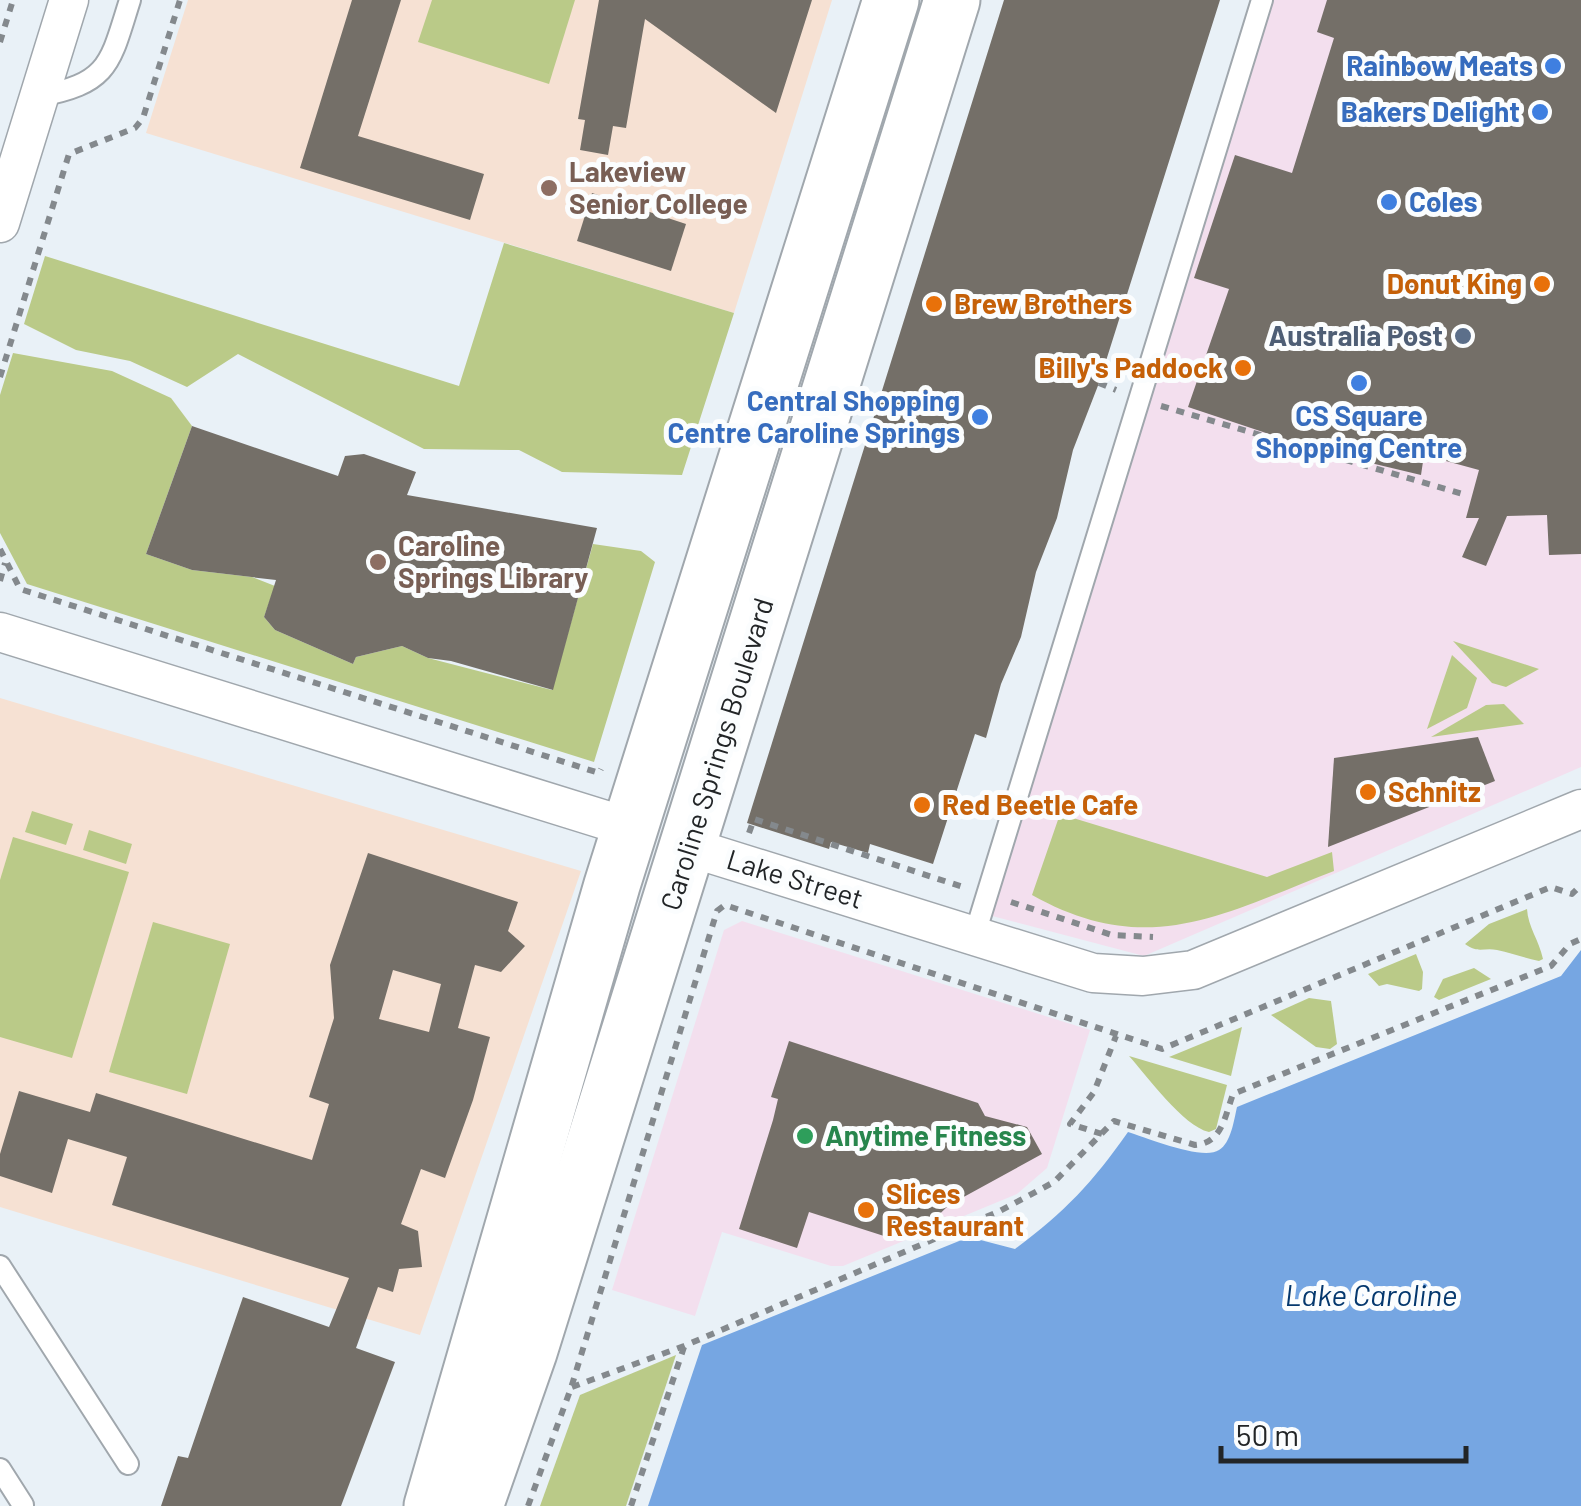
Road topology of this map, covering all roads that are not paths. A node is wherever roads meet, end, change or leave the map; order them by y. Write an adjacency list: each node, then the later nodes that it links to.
1 (70, 0): 6 (street)
2 (130, 0): 6 (lane)
3 (891, 0): 10 (main road, Caroline Springs Boulevard)
4 (952, 0): 11 (main road, Caroline Springs Boulevard)
5 (1262, 0): 12 (lane)
6 (40, 96): 7 (street)
7 (0, 223)
8 (0, 632): 10 (street, Lake Street)
9 (1581, 808): 12 (street, Lake Street)
10 (631, 828): 11 (main road, Lake Street); 18 (main road, Caroline Springs Boulevard)
11 (714, 855): 12 (street, Lake Street); 19 (main road, Caroline Springs Boulevard)
12 (974, 937)
13 (0, 1266): 14 (lane)
14 (6, 1291): 15 (lane)
15 (128, 1464)
16 (0, 1469): 17 (lane)
17 (23, 1505)
18 (432, 1506)
19 (475, 1506)

